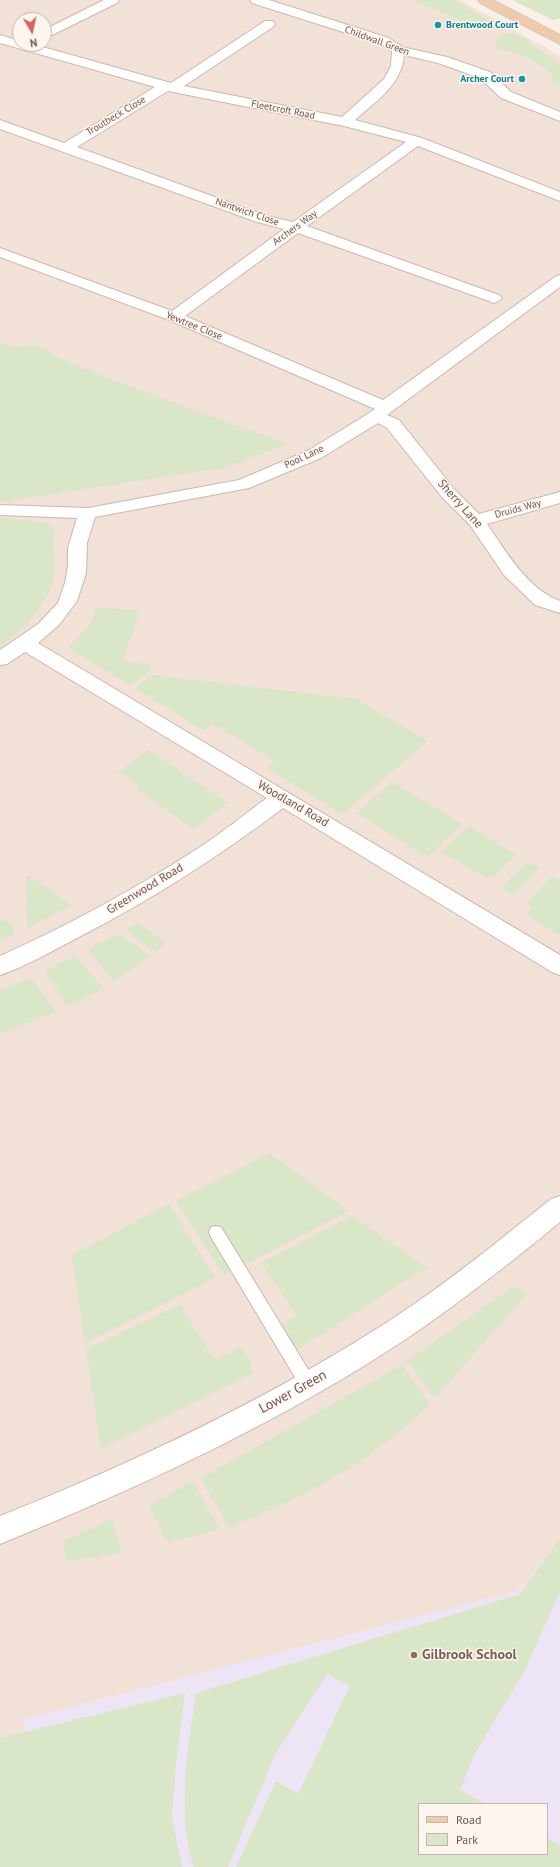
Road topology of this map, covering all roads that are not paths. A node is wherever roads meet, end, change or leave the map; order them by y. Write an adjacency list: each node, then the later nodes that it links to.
1 (113, 0): 5 (street)
2 (256, 0): 9 (street, Childwall Green)
3 (484, 0): 7 (main road)
4 (269, 24): 11 (street, Troutbeck Close)
5 (52, 31)
6 (0, 39): 8 (street, Fleetcroft Road)
7 (560, 40)
8 (12, 42)
9 (398, 50): 12 (street, Childwall Green); 13 (street)
10 (49, 52): 11 (street, Fleetcroft Road)
11 (169, 87): 13 (street, Fleetcroft Road); 16 (street, Troutbeck Close)
12 (560, 116)
13 (345, 122): 15 (street, Fleetcroft Road)
14 (0, 124): 16 (street, Nantwich Close)
15 (417, 141): 17 (street, Fleetcroft Road); 18 (street, Archers Way)
16 (67, 147): 18 (street, Nantwich Close)
17 (560, 197)
18 (296, 227): 21 (street, Nantwich Close); 22 (street, Archers Way)
19 (0, 252): 22 (street, Yewtree Close)
20 (557, 287): 23 (street, Pool Lane)
21 (494, 298)
22 (174, 317): 23 (street, Yewtree Close)
23 (381, 412): 26 (street, Pool Lane); 27 (street, Sherry Lane)
24 (560, 497): 27 (street, Druids Way)
25 (0, 510): 26 (street, Pool Lane)
26 (88, 513): 29 (street)
27 (476, 520): 28 (street, Sherry Lane)
28 (560, 607)
29 (24, 643): 30 (street); 31 (street, Woodland Road)
30 (0, 660)
31 (281, 798): 32 (street, Greenwood Road); 33 (street, Woodland Road)
32 (0, 966)
33 (560, 966)
34 (560, 1207): 36 (street, Lower Green)
35 (216, 1232): 36 (lane)
36 (308, 1384): 37 (street, Lower Green)
37 (0, 1530)

